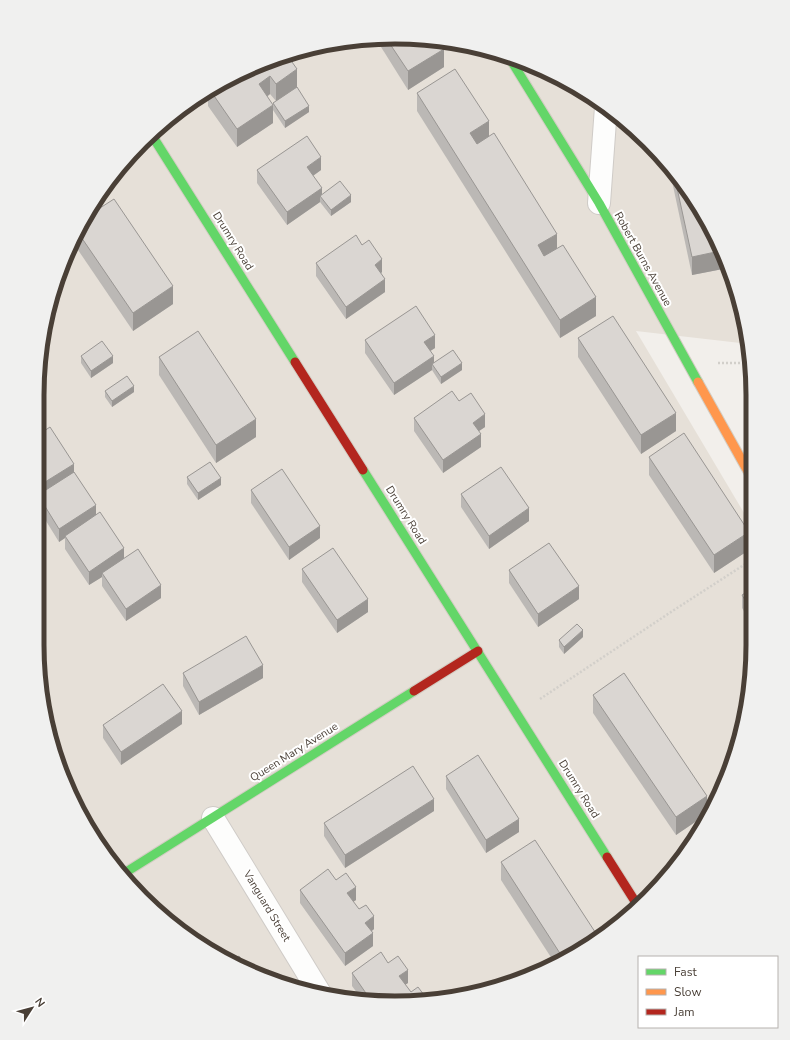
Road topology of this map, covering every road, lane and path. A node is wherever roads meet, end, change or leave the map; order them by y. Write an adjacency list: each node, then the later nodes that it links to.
1 (514, 65): 4 (main road, Robert Burns Avenue)
2 (605, 114): 4 (street)
3 (155, 140): 7 (main road, Drumry Road)
4 (598, 203): 5 (main road, Robert Burns Avenue)
5 (746, 468)
6 (746, 564): 8 (path)
7 (478, 651): 8 (main road, Drumry Road); 9 (main road, Queen Mary Avenue)
8 (518, 714): 11 (main road, Drumry Road)
9 (212, 818): 10 (main road, Queen Mary Avenue); 12 (street, Vanguard Street)
10 (127, 871)
11 (635, 901)
12 (316, 987)

